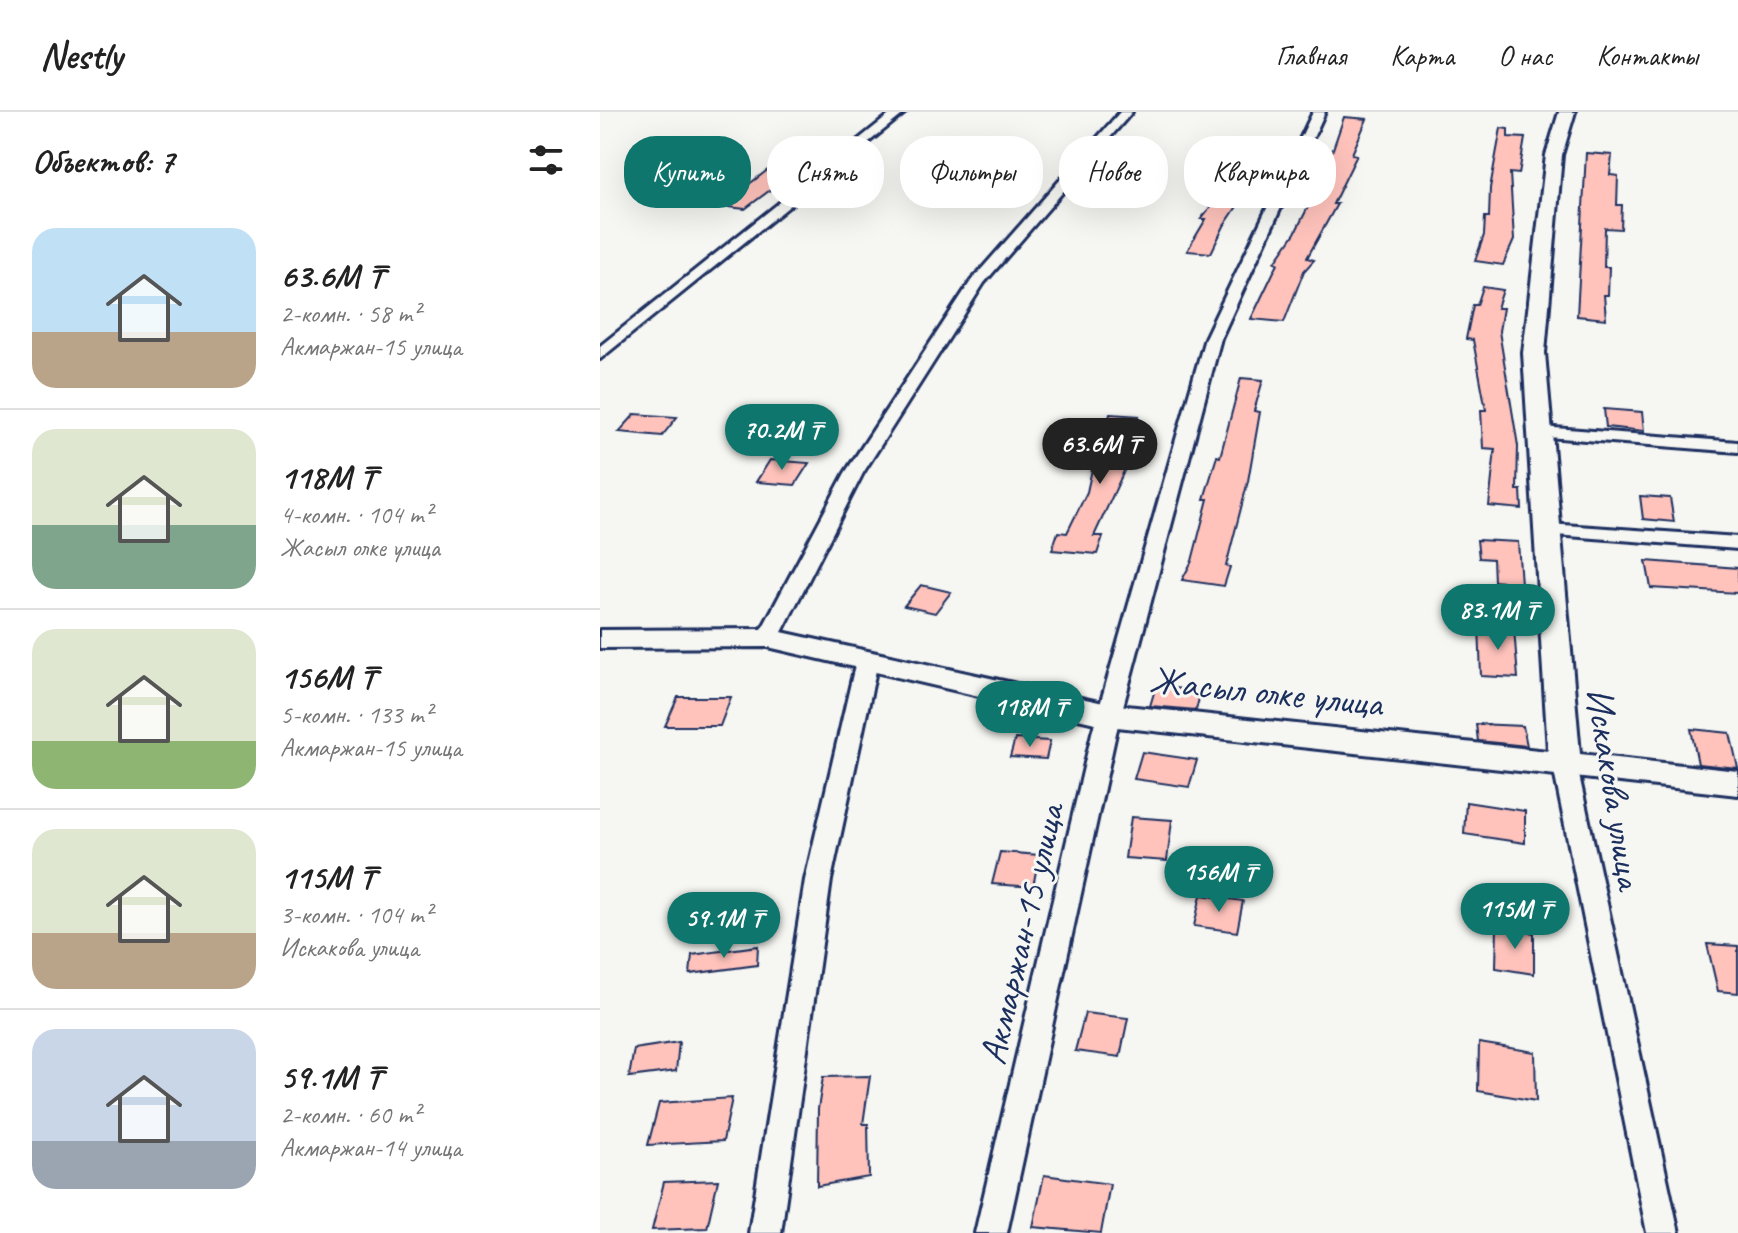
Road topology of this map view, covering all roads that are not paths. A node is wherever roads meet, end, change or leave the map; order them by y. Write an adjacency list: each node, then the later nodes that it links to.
1 (900, 112): 5 (street)
2 (1126, 112): 10 (street)
3 (1319, 112): 13 (street, Акмаржан-15 улица)
4 (1567, 112): 6 (street, Искакова улица)
5 (600, 354)
6 (1541, 432): 7 (street); 8 (street, Искакова улица)
7 (1738, 447)
8 (1549, 530): 9 (street); 14 (street, Искакова улица)
9 (1738, 543)
10 (768, 638): 11 (street, Жасыл олке улица); 12 (street, Жасыл олке улица)
11 (600, 639)
12 (867, 661): 13 (street, Жасыл олке улица); 16 (street)
13 (1108, 715): 14 (street, Жасыл олке улица); 17 (street, Акмаржан-15 улица)
14 (1565, 766): 15 (street, Жасыл олке улица); 18 (street, Искакова улица)
15 (1736, 787)
16 (765, 1233)
17 (991, 1233)
18 (1663, 1233)

